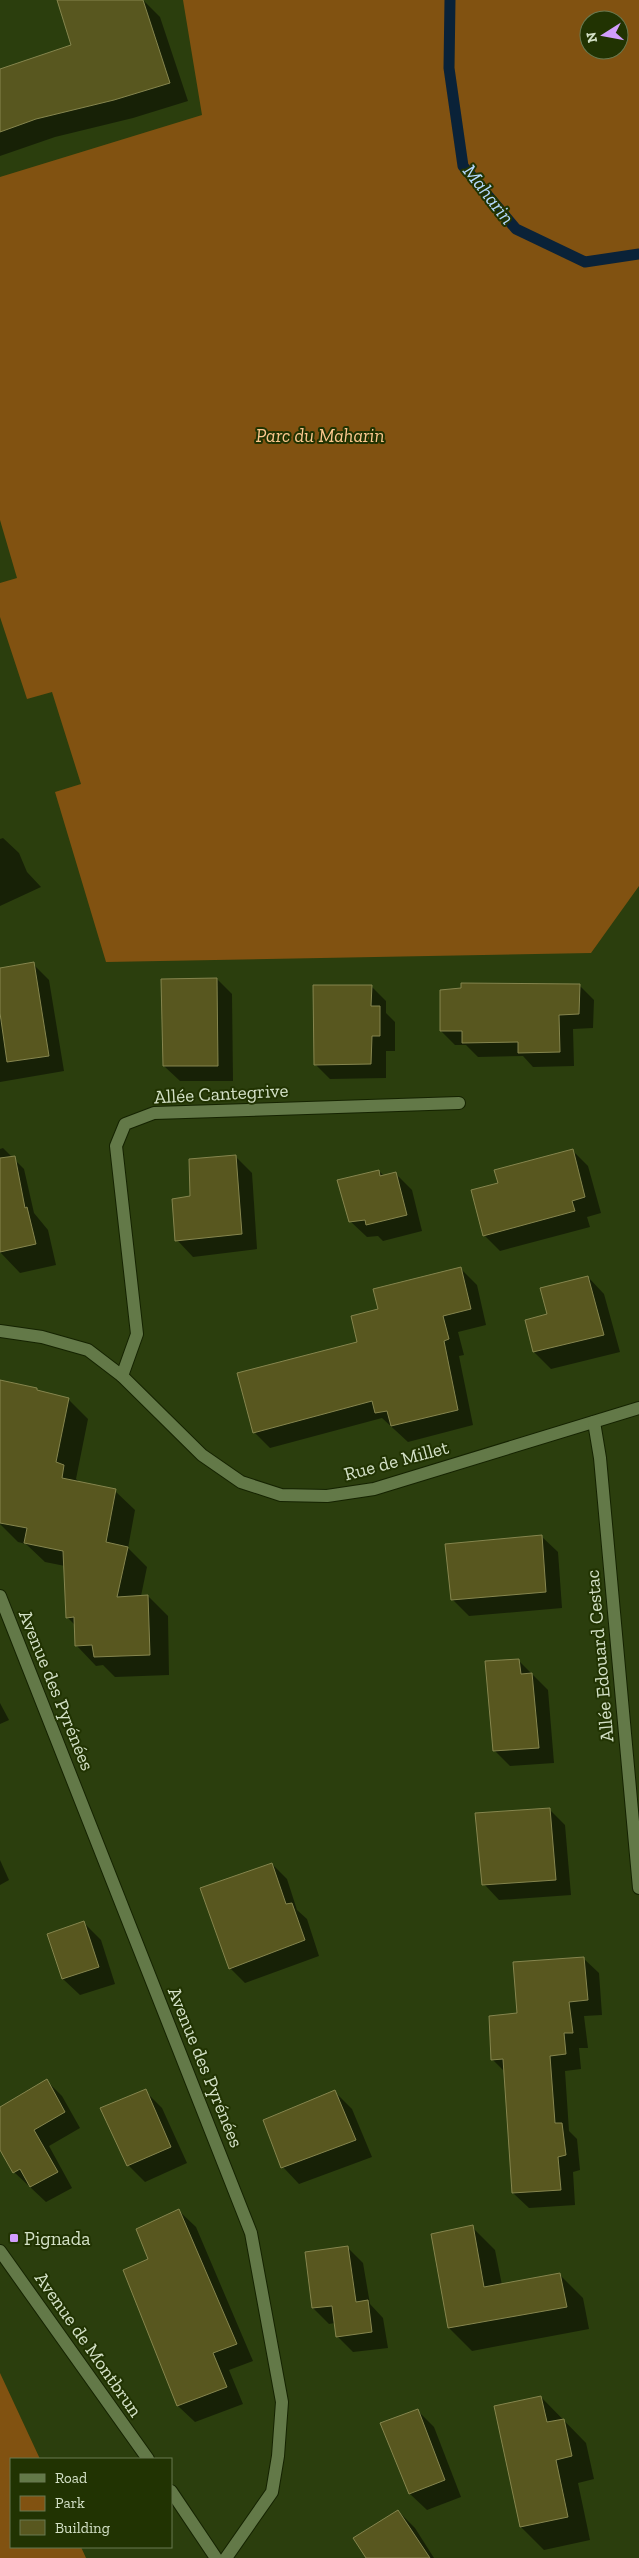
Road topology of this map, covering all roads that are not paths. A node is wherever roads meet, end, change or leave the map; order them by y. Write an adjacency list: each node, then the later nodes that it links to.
1 (459, 1103): 3 (street, Allée Cantegrive)
2 (0, 1331): 3 (street, Rue de Millet)
3 (122, 1376): 5 (street, Rue de Millet)
4 (639, 1408): 5 (street, Rue de Millet)
5 (594, 1422): 7 (street, Allée Edouard Cestac)
6 (0, 1596): 12 (street, Avenue des Pyrénées)
7 (639, 1888)
8 (0, 2251): 9 (street, Avenue de Montbrun)
9 (147, 2458)
10 (172, 2492): 11 (street)
11 (216, 2558)
12 (226, 2558)

